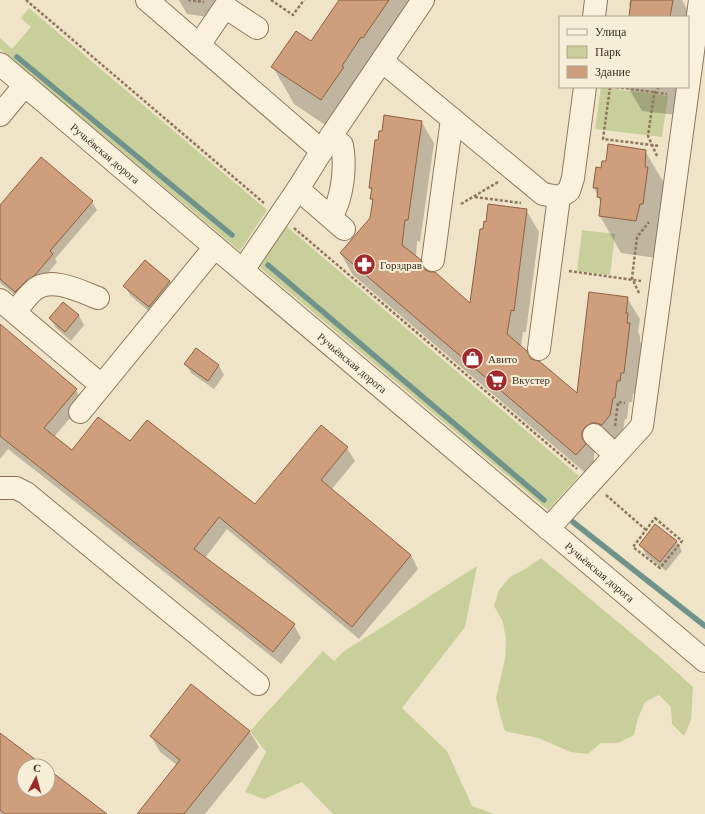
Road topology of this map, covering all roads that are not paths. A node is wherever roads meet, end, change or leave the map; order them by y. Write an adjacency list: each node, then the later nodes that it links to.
1 (147, 0): 7 (street)
2 (423, 0): 8 (street)
3 (596, 0): 5 (street)
4 (700, 0): 10 (street)
5 (594, 16)
6 (257, 28): 7 (street)
7 (199, 45): 16 (street)
8 (382, 61): 15 (street); 16 (street)
9 (0, 64): 11 (street, Ручьёвская дорога)
10 (689, 81)
11 (25, 85): 14 (street); 19 (street, Ручьёвская дорога)
12 (585, 88): 18 (street)
13 (688, 88): 28 (street)
14 (0, 115)
15 (452, 119): 18 (street); 20 (street)
16 (326, 143): 17 (street); 17 (street)
17 (298, 189): 21 (street)
18 (559, 197): 24 (street)
19 (215, 247): 21 (street, Ручьёвская дорога); 25 (street)
20 (433, 260)
21 (243, 270): 30 (street, Ручьёвская дорога)
22 (98, 298): 23 (street)
23 (7, 306): 25 (street)
24 (539, 349)
25 (101, 385): 26 (street)
26 (80, 412)
27 (594, 435): 28 (street)
28 (615, 455): 30 (street)
29 (0, 488): 32 (street)
30 (548, 529): 31 (street, Ручьёвская дорога)
31 (705, 661)
32 (258, 684)

